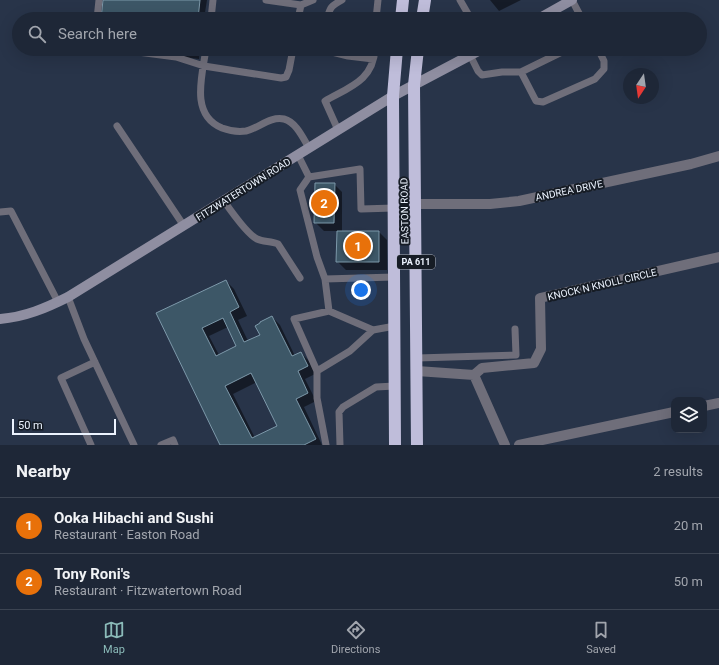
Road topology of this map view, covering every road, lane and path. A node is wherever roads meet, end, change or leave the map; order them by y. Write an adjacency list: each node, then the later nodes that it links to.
1 (99, 0): 12 (lane)
2 (214, 0): 13 (lane)
3 (266, 0): 11 (lane)
4 (314, 0): 11 (lane)
5 (342, 0): 15 (lane)
6 (378, 0): 16 (lane)
7 (403, 0): 17 (highway)
8 (425, 0): 18 (highway)
9 (460, 0): 19 (lane)
10 (572, 0): 20 (street); 21 (lane)
11 (300, 5): 14 (lane)
12 (98, 12)
13 (212, 12)
14 (299, 12)
15 (329, 12)
16 (377, 12)
17 (401, 12)
18 (423, 12)
19 (467, 12)
20 (551, 12)
21 (578, 12)
22 (168, 56): 34 (lane)
23 (205, 56): 34 (lane)
24 (292, 56): 34 (lane)
25 (348, 56): 33 (lane)
26 (374, 56): 33 (lane)
27 (396, 56): 37 (highway, EASTON ROAD / PA 611)
28 (417, 56): 36 (highway, EASTON ROAD / PA 611)
29 (468, 56): 36 (street, FITZWATERTOWN ROAD)
30 (470, 56): 35 (lane)
31 (554, 56): 35 (lane)
32 (601, 56): 35 (lane)
33 (373, 59): 39 (lane)
34 (204, 66): 40 (lane)
35 (521, 72)
36 (414, 85): 37 (street, FITZWATERTOWN ROAD); 45 (highway, EASTON ROAD / PA 611)
37 (393, 96): 39 (street, FITZWATERTOWN ROAD); 46 (highway, EASTON ROAD / PA 611)
38 (117, 126): 48 (lane)
39 (338, 130): 40 (street, FITZWATERTOWN ROAD)
40 (309, 148): 41 (street, FITZWATERTOWN ROAD)
41 (298, 155): 43 (lane); 44 (street, FITZWATERTOWN ROAD)
42 (719, 156): 45 (street, ANDREA DRIVE)
43 (309, 177): 46 (lane); 52 (lane)
44 (224, 201): 48 (street, FITZWATERTOWN ROAD); 51 (lane)
45 (416, 204): 60 (highway, EASTON ROAD / PA 611)
46 (394, 208): 50 (highway, EASTON ROAD / PA 611)
47 (0, 212): 54 (lane)
48 (184, 226): 53 (street, FITZWATERTOWN ROAD)
49 (719, 258): 64 (street, KNOCK N KNOLL CIRCLE)
50 (394, 277): 52 (lane); 57 (highway, EASTON ROAD / PA 611)
51 (300, 278)
52 (325, 279): 55 (lane)
53 (68, 297): 54 (street, FITZWATERTOWN ROAD); 61 (lane)
54 (58, 302): 56 (street, FITZWATERTOWN ROAD)
55 (329, 311): 59 (lane); 62 (lane)
56 (0, 319)
57 (394, 326): 59 (lane); 65 (highway, EASTON ROAD / PA 611)
58 (515, 329): 60 (lane)
59 (374, 330): 62 (lane)
60 (417, 358): 63 (highway, EASTON ROAD / PA 611)
61 (96, 362): 69 (lane); 70 (lane)
62 (317, 370): 73 (lane)
63 (417, 371): 64 (street, KNOCK N KNOLL CIRCLE); 76 (highway, EASTON ROAD / PA 611)
64 (474, 375): 77 (street)
65 (395, 386): 74 (lane); 75 (highway, EASTON ROAD / PA 611)
66 (719, 403): 67 (street)
67 (707, 405)
68 (671, 413): 78 (street)
69 (91, 445)
70 (134, 445)
71 (161, 445): 72 (lane)
72 (175, 445)
73 (326, 445)
74 (340, 445)
75 (395, 445)
76 (417, 445)
77 (505, 445)
78 (519, 445)

